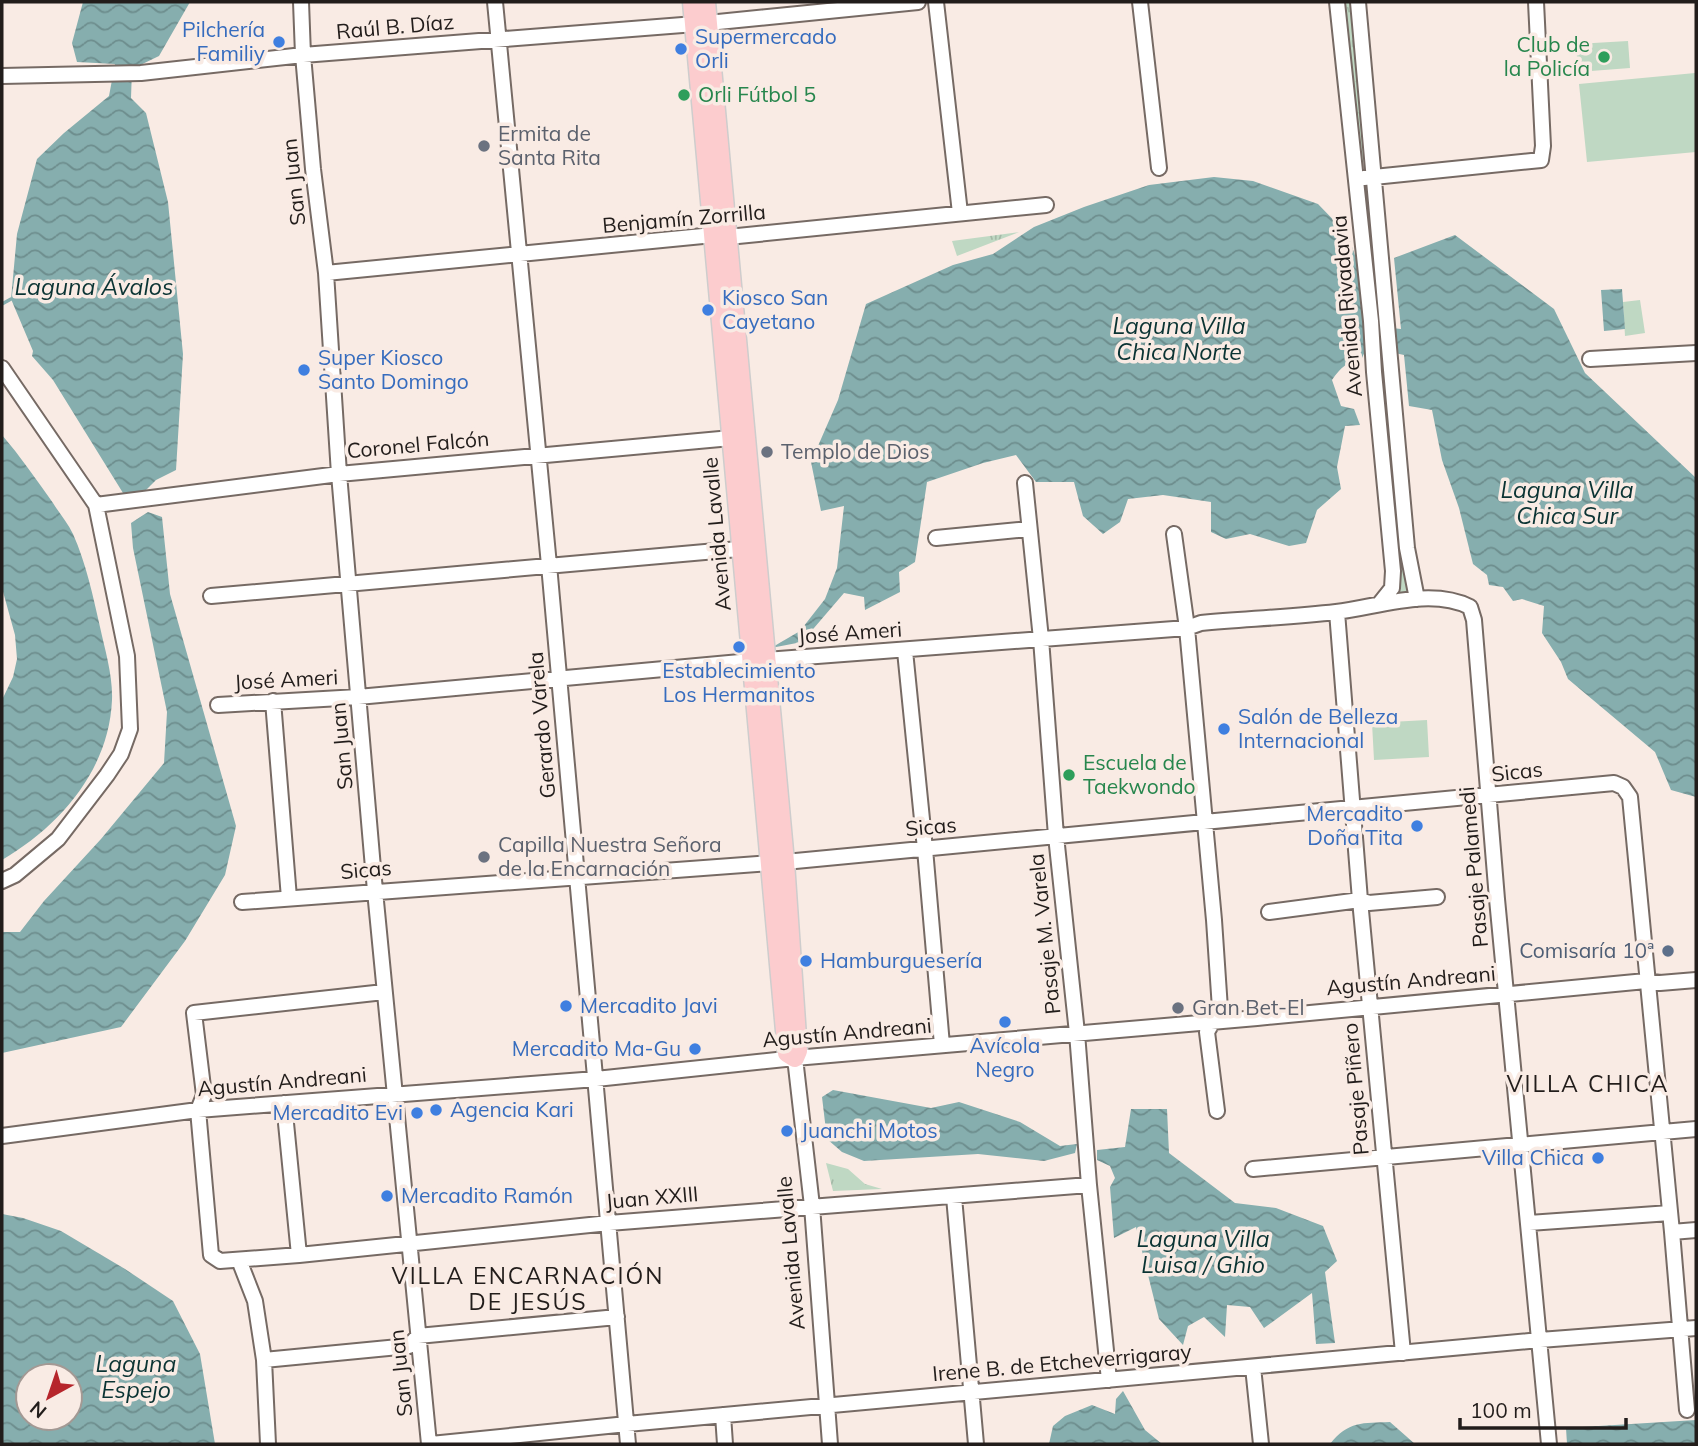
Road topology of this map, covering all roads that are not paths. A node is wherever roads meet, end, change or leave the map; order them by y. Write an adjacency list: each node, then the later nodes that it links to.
1 (301, 2): 13 (street, San Juan)
2 (495, 2): 12 (street, Gerardo Varela)
3 (692, 2): 11 (main road, Avenida Lavalle)
4 (706, 2): 11 (main road, Avenida Lavalle)
5 (918, 2): 11 (street, Raúl B. Díaz)
6 (936, 2): 19 (street)
7 (1140, 2): 15 (street)
8 (1336, 2): 17 (street, Avenida Rivadavia)
9 (1358, 2): 16 (street, Avenida Rivadavia)
10 (1536, 2): 16 (street)
11 (701, 23): 12 (street, Raúl B. Díaz); 20 (main road, Avenida Lavalle)
12 (498, 39): 13 (street, Raúl B. Díaz); 21 (street, Gerardo Varela)
13 (303, 55): 14 (street, Raúl B. Díaz); 22 (street, San Juan)
14 (2, 76)
15 (1159, 168)
16 (1374, 177): 17 (street); 38 (street, Avenida Rivadavia)
17 (1356, 178): 39 (street, Avenida Rivadavia)
18 (1046, 205): 19 (street, Benjamín Zorrilla)
19 (960, 213): 20 (street, Benjamín Zorrilla)
20 (720, 236): 21 (street, Benjamín Zorrilla); 26 (main road, Avenida Lavalle)
21 (520, 255): 22 (street, Benjamín Zorrilla); 27 (street, Gerardo Varela)
22 (326, 273): 28 (street, San Juan)
23 (1696, 353): 24 (street)
24 (1590, 359)
25 (2, 369): 30 (street)
26 (738, 438): 27 (street, Coronel Falcón); 34 (main road, Avenida Lavalle)
27 (539, 455): 28 (street, Coronel Falcón); 35 (street, Gerardo Varela)
28 (339, 474): 30 (street, Coronel Falcón); 36 (street, San Juan)
29 (1025, 483): 31 (street, Pasaje M. Varela)
30 (96, 505): 57 (street)
31 (1029, 529): 33 (street); 43 (street, Pasaje M. Varela)
32 (1174, 534): 42 (street)
33 (936, 538)
34 (748, 548): 35 (street); 45 (main road, Avenida Lavalle)
35 (549, 565): 36 (street); 46 (street, Gerardo Varela)
36 (349, 582): 37 (street); 47 (street, San Juan)
37 (211, 596)
38 (1417, 599): 39 (street, José Ameri); 41 (street, José Ameri)
39 (1381, 603): 40 (street, José Ameri)
40 (1338, 612): 42 (street, José Ameri); 51 (street, Pasaje Piñero)
41 (1474, 620): 50 (street, Pasaje Palamedi)
42 (1187, 628): 43 (street, José Ameri); 52 (street)
43 (1041, 639): 44 (street, José Ameri); 53 (street, Pasaje M. Varela)
44 (905, 651): 45 (street, José Ameri); 54 (street)
45 (759, 661): 46 (street, José Ameri); 55 (main road, Avenida Lavalle)
46 (559, 678): 47 (street, José Ameri); 56 (street, Gerardo Varela)
47 (358, 696): 48 (street, José Ameri); 58 (street, San Juan)
48 (273, 701): 49 (street, José Ameri); 60 (street)
49 (218, 705)
50 (1489, 796): 51 (street, Sicas); 65 (street, Sicas); 67 (street, Pasaje Palamedi)
51 (1353, 806): 52 (street, Sicas); 61 (street, Pasaje Piñero)
52 (1205, 822): 53 (street, Sicas); 69 (street)
53 (1056, 836): 54 (street, Sicas); 70 (street, Pasaje M. Varela)
54 (925, 849): 55 (street, Sicas); 71 (street)
55 (777, 862): 56 (street, Sicas); 72 (main road, Avenida Lavalle)
56 (577, 876): 58 (street, Sicas); 73 (street, Gerardo Varela)
57 (2, 881)
58 (375, 891): 60 (street, Sicas); 66 (street, San Juan)
59 (1437, 897): 61 (street)
60 (289, 898): 62 (street, Sicas)
61 (1360, 900): 63 (street); 68 (street, Pasaje Piñero)
62 (242, 902)
63 (1269, 912)
64 (1696, 980): 65 (street, Agustín Andreani)
65 (1646, 981): 67 (street, Agustín Andreani); 79 (street)
66 (384, 992): 74 (street, San Juan); 76 (street)
67 (1507, 993): 68 (street, Agustín Andreani); 81 (street, Pasaje Palamedi)
68 (1370, 1006): 69 (street, Agustín Andreani); 82 (street, Pasaje Piñero)
69 (1216, 1021): 70 (street, Agustín Andreani); 77 (street)
70 (1077, 1033): 71 (street, Agustín Andreani); 84 (street, Pasaje M. Varela)
71 (942, 1045): 72 (street, Agustín Andreani)
72 (795, 1058): 73 (street, Agustín Andreani); 86 (street, Avenida Lavalle)
73 (596, 1079): 74 (street, Agustín Andreani); 88 (street, Gerardo Varela)
74 (393, 1093): 75 (street, Agustín Andreani); 92 (street, San Juan)
75 (284, 1102): 76 (street, Agustín Andreani); 93 (street)
76 (198, 1110): 80 (street, Agustín Andreani); 94 (street, Juan XXIII)
77 (1217, 1111)
78 (1696, 1129): 79 (street)
79 (1661, 1133): 81 (street); 87 (street)
80 (2, 1136)
81 (1521, 1146): 82 (street); 89 (street, Pasaje Palamedi)
82 (1384, 1157): 83 (street); 100 (street, Pasaje Piñero)
83 (1253, 1170)
84 (1089, 1185): 85 (street, Juan XXIII); 103 (street, Pasaje M. Varela)
85 (954, 1197): 86 (street, Juan XXIII); 104 (street)
86 (811, 1206): 88 (street, Juan XXIII); 105 (street, Avenida Lavalle)
87 (1670, 1213): 89 (street); 91 (street)
88 (609, 1223): 92 (street, Juan XXIII); 95 (street, Gerardo Varela)
89 (1529, 1223): 99 (street, Pasaje Palamedi)
90 (1696, 1230): 91 (street)
91 (1672, 1232): 97 (street)
92 (409, 1244): 93 (street, Juan XXIII); 98 (street, San Juan)
93 (299, 1255): 94 (street, Juan XXIII)
94 (239, 1260): 101 (street)
95 (617, 1317): 98 (street); 108 (street, Gerardo Varela)
96 (1696, 1328): 97 (street, Irene B. de Etcheverrigaray)
97 (1679, 1329): 99 (street, Irene B. de Etcheverrigaray); 106 (street)
98 (418, 1336): 101 (street); 111 (street, San Juan)
99 (1540, 1340): 100 (street, Irene B. de Etcheverrigaray); 117 (street, Pasaje Palamedi)
100 (1403, 1353): 102 (street, Irene B. de Etcheverrigaray)
101 (264, 1360): 110 (street)
102 (1253, 1367): 103 (street, Irene B. de Etcheverrigaray); 116 (street)
103 (1109, 1380): 104 (street, Irene B. de Etcheverrigaray)
104 (971, 1393): 105 (street, Irene B. de Etcheverrigaray); 115 (street)
105 (827, 1406): 107 (street, Irene B. de Etcheverrigaray); 114 (street, Avenida Lavalle)
106 (1687, 1410)
107 (723, 1416): 108 (street, Irene B. de Etcheverrigaray); 113 (street)
108 (627, 1424): 109 (street, Irene B. de Etcheverrigaray); 112 (street, Gerardo Varela)
109 (525, 1439): 111 (street, Irene B. de Etcheverrigaray)
110 (268, 1444)
111 (430, 1444)
112 (628, 1444)
113 (726, 1444)
114 (830, 1444)
115 (976, 1444)
116 (1261, 1444)
117 (1549, 1444)

